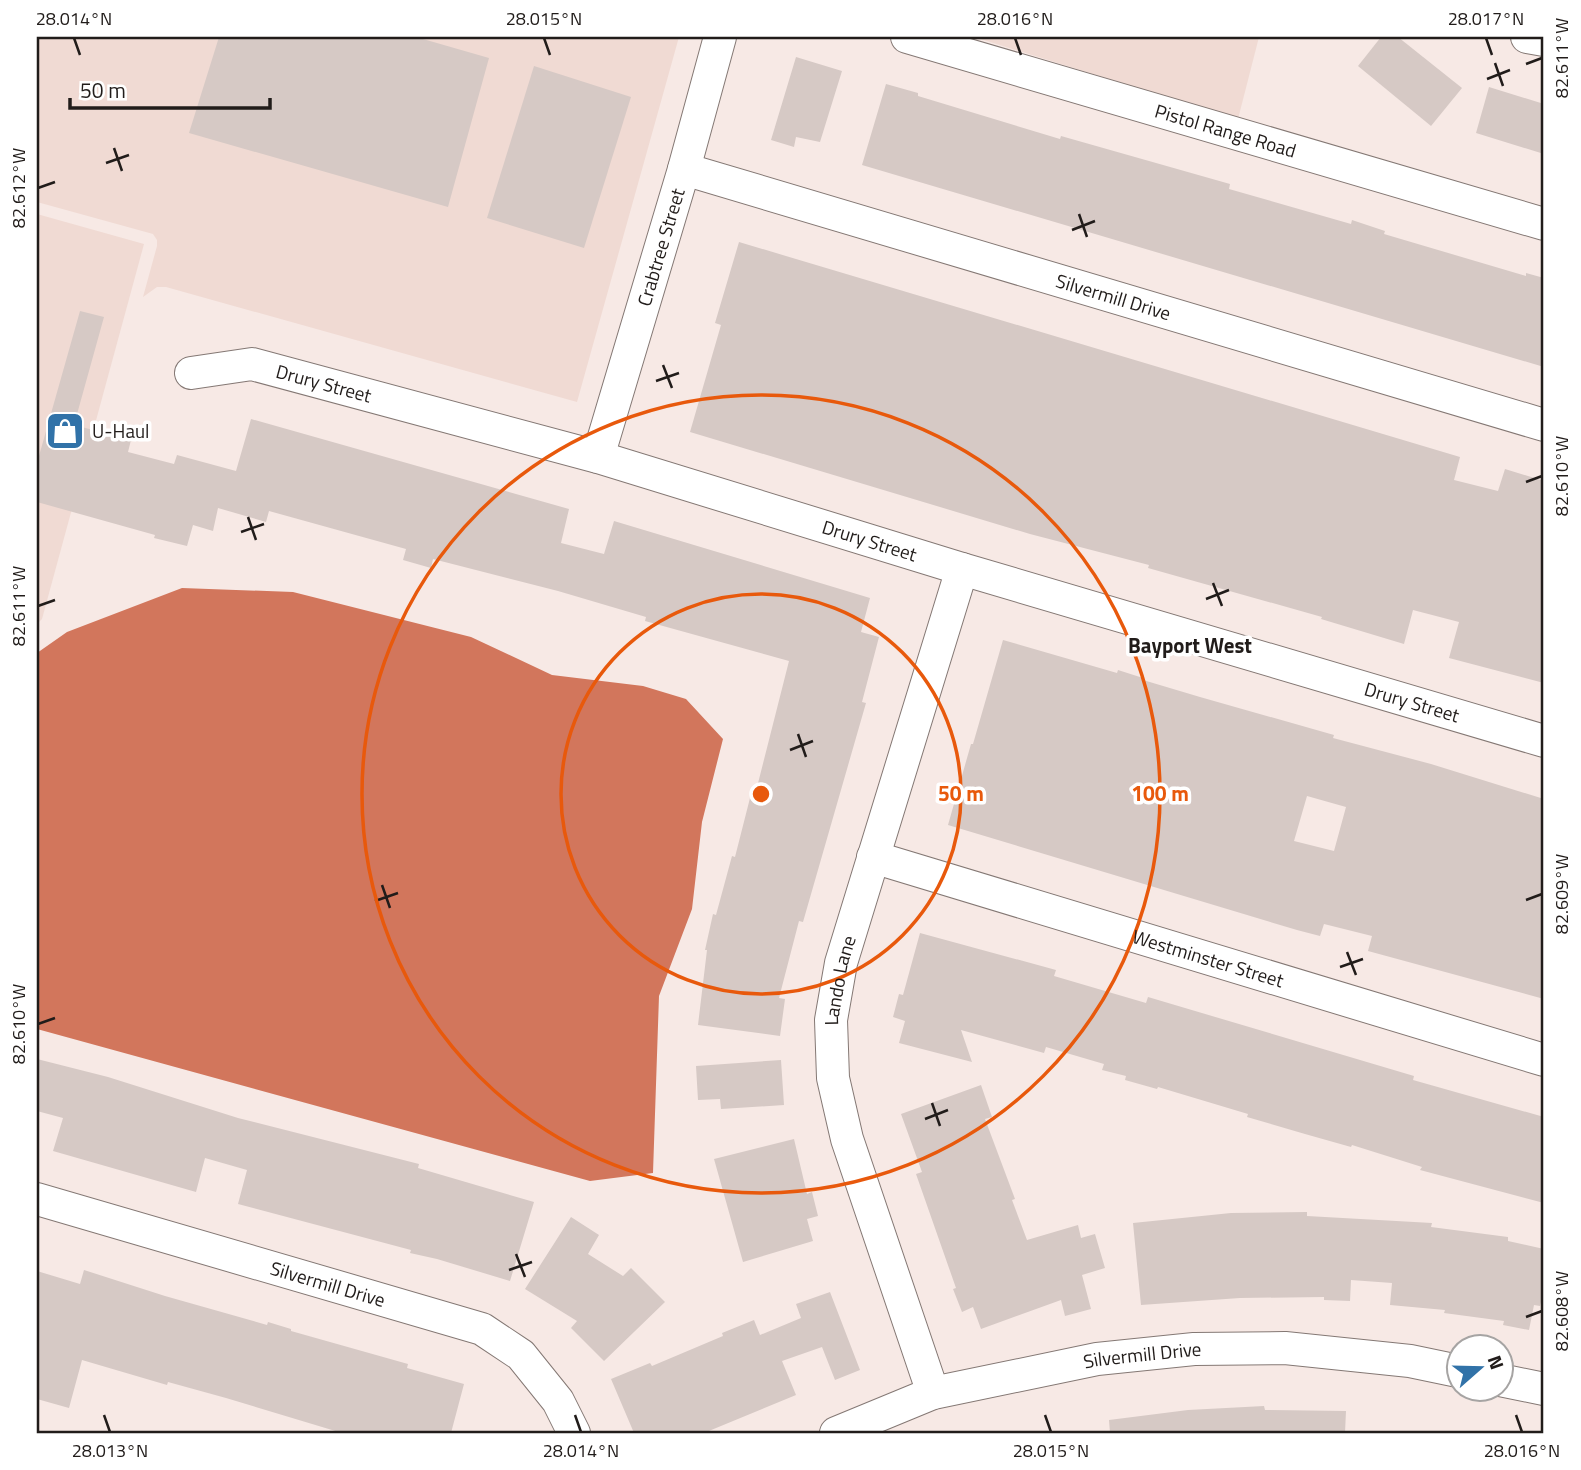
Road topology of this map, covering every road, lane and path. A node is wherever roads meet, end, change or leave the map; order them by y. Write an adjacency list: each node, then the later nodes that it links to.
1 (720, 37): 5 (street, Crabtree Street)
2 (907, 37): 6 (street, Pistol Range Road)
3 (1527, 37): 4 (street)
4 (1544, 40)
5 (684, 169): 8 (street, Silvermill Drive); 9 (street, Crabtree Street)
6 (1544, 224)
7 (191, 373): 9 (street, Drury Street)
8 (1544, 425)
9 (598, 457): 10 (street, Drury Street)
10 (962, 569): 11 (street, Drury Street); 12 (street, Lando Lane)
11 (1544, 741)
12 (873, 857): 13 (street, Westminster Street); 18 (street, Lando Lane)
13 (1544, 1060)
14 (37, 1199): 19 (street, Silvermill Drive)
15 (1444, 1368): 18 (street, Silvermill Drive)
16 (1514, 1383): 17 (street)
17 (1544, 1389)
18 (933, 1393): 20 (street, Silvermill Drive)
19 (574, 1433)
20 (836, 1433)

